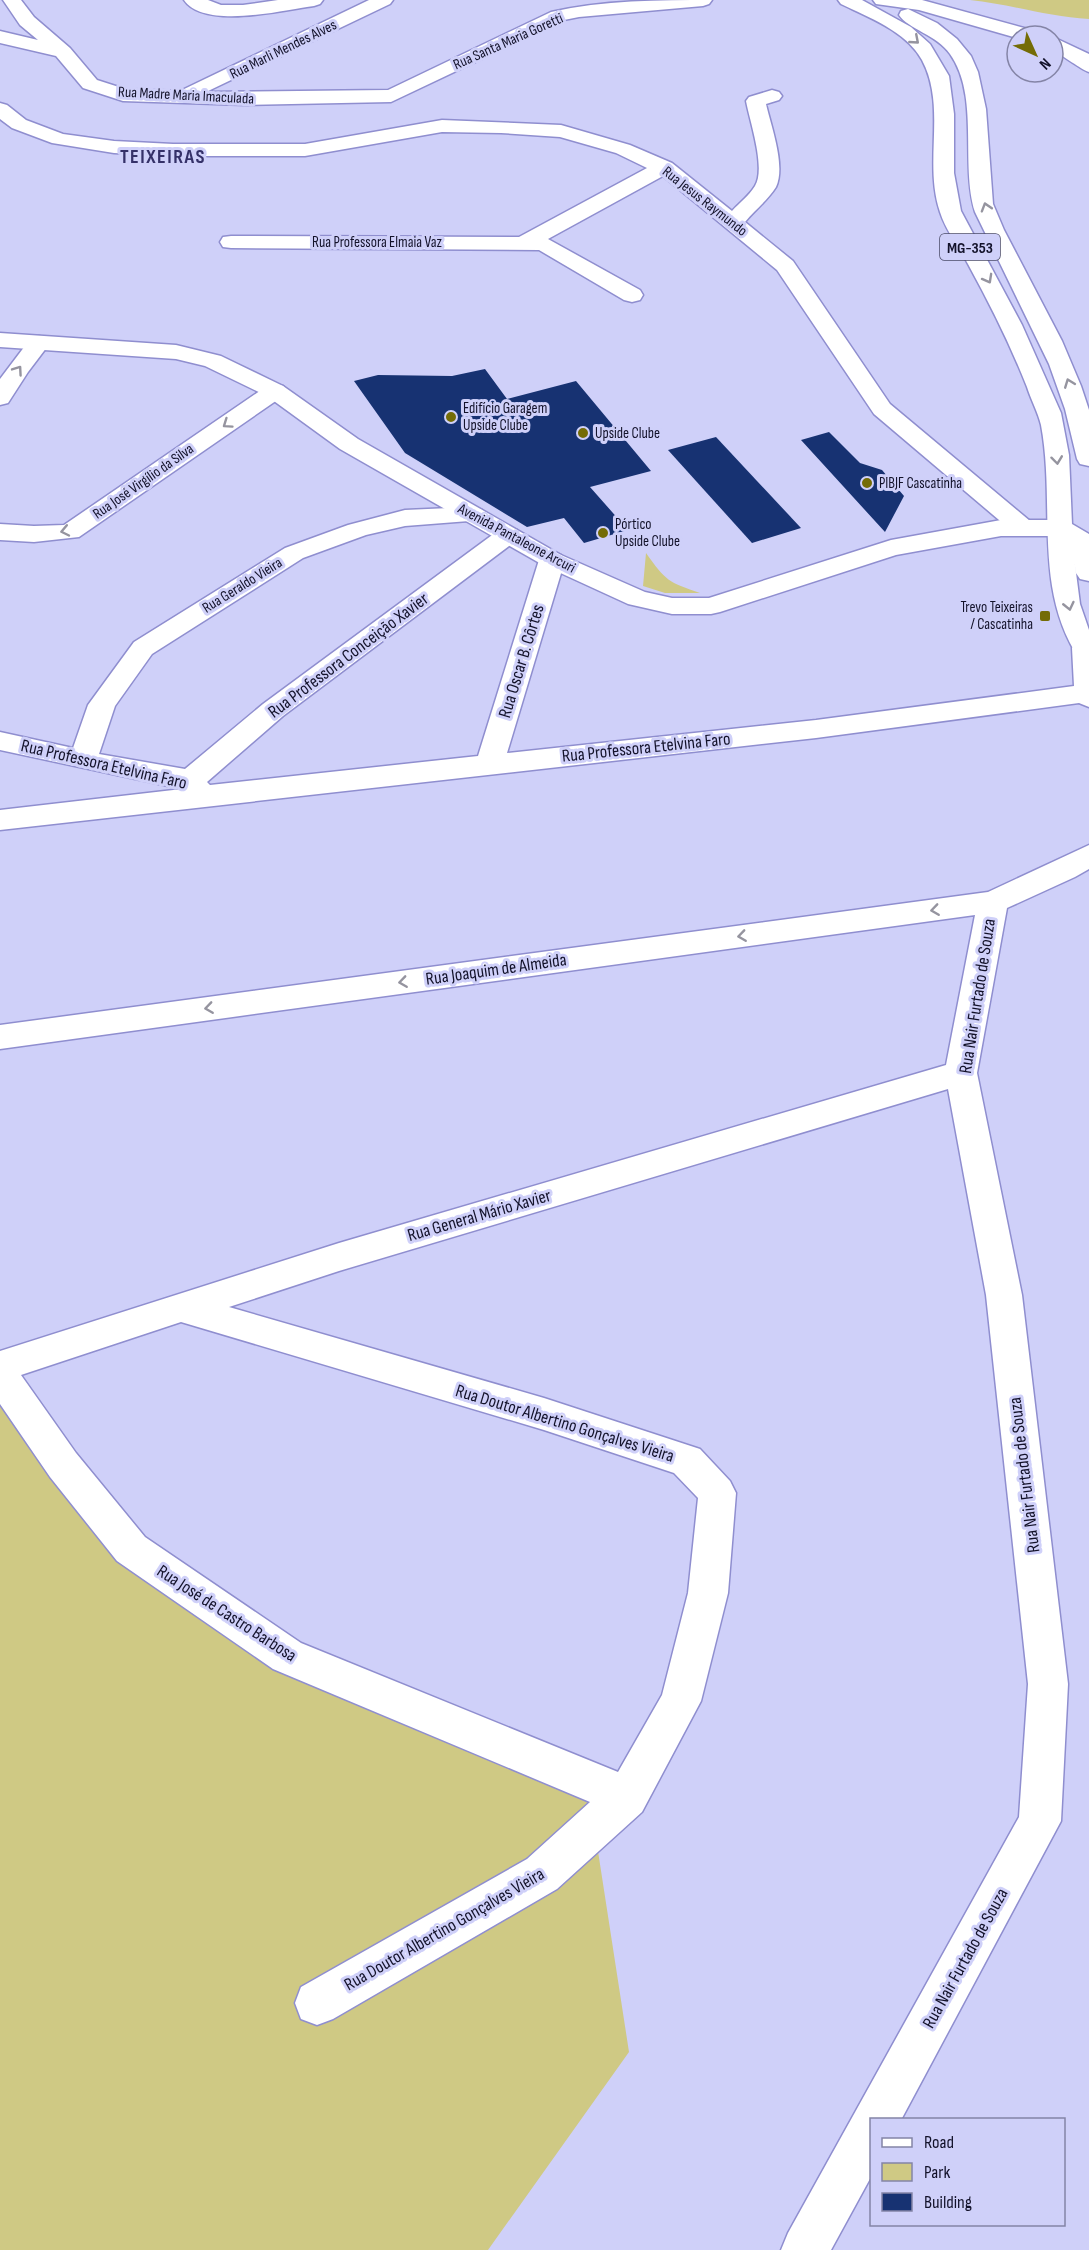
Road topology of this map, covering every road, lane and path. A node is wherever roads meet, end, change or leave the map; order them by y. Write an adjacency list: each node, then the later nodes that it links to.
1 (12, 0): 11 (street, Rua Madre Maria Imaculada)
2 (193, 0): 3 (street)
3 (314, 0)
4 (384, 0): 13 (street, Rua Marli Mendes Alves)
5 (703, 0): 14 (street, Rua Santa Maria Goretti)
6 (847, 0): 29 (street, MG-353, one-way to 29)
7 (881, 0): 8 (street); 26 (street, MG-353, one-way to 7)
8 (1005, 29)
9 (0, 37): 11 (street)
10 (1065, 49): 12 (street)
11 (63, 52): 13 (street, Rua Madre Maria Imaculada)
12 (1089, 66)
13 (181, 96): 14 (street, Rua Madre Maria Imaculada)
14 (391, 96)
15 (772, 96): 18 (street)
16 (0, 110): 17 (street, Rua Jesus Raymundo)
17 (665, 167): 18 (street, Rua Jesus Raymundo); 20 (street, Rua Professora Elmaia Vaz)
18 (735, 222): 28 (street, Rua Jesus Raymundo)
19 (231, 242): 20 (street, Rua Professora Elmaia Vaz)
20 (523, 244): 21 (street, Rua Professora Elmaia Vaz)
21 (632, 295)
22 (0, 340): 23 (street, Avenida Pantaleone Arcuri)
23 (39, 343): 24 (street, Avenida Pantaleone Arcuri); 25 (street, one-way to 23)
24 (275, 391): 27 (street, Avenida Pantaleone Arcuri); 30 (street, Rua José Virgílio da Silva, one-way to 30)
25 (0, 398)
26 (1089, 459)
27 (473, 515): 31 (street, Avenida Pantaleone Arcuri); 39 (street, Rua Geraldo Vieira)
28 (1021, 526): 29 (street, Avenida Pantaleone Arcuri); 32 (street, Avenida Pantaleone Arcuri); 33 (street, Rua Jesus Raymundo)
29 (1059, 528): 33 (street, MG-353); 34 (street)
30 (0, 532)
31 (508, 535): 32 (street, Avenida Pantaleone Arcuri); 41 (street, Rua Professora Conceição Xavier)
32 (552, 560): 40 (street, Rua Oscar B. Côrtes)
33 (1063, 570): 35 (street, MG-353, one-way to 35)
34 (1089, 573)
35 (1087, 651): 36 (street)
36 (1089, 693): 37 (street); 40 (street, Rua Professora Etelvina Faro)
37 (1089, 698)
38 (0, 741): 39 (street, Rua Professora Etelvina Faro)
39 (82, 760): 41 (street, Rua Professora Etelvina Faro)
40 (490, 763): 41 (street, Rua Professora Etelvina Faro)
41 (197, 788): 42 (street, Rua Professora Etelvina Faro)
42 (0, 820)
43 (1089, 855): 44 (street, Rua Nair Furtado de Souza)
44 (993, 902): 45 (street, Rua Joaquim de Almeida, one-way to 45); 46 (street, Rua Nair Furtado de Souza)
45 (0, 1037)
46 (962, 1073): 47 (street, Rua General Mário Xavier); 52 (street, Rua Nair Furtado de Souza)
47 (182, 1308): 48 (street, Rua General Mário Xavier); 50 (street, Rua Doutor Albertino Gonçalves Vieira)
48 (0, 1366)
49 (0, 1374): 50 (street, Rua José de Castro Barbosa)
50 (627, 1797): 51 (street, Rua Doutor Albertino Gonçalves Vieira)
51 (317, 2003)
52 (877, 2118)
53 (870, 2131): 54 (street)
54 (805, 2250)

